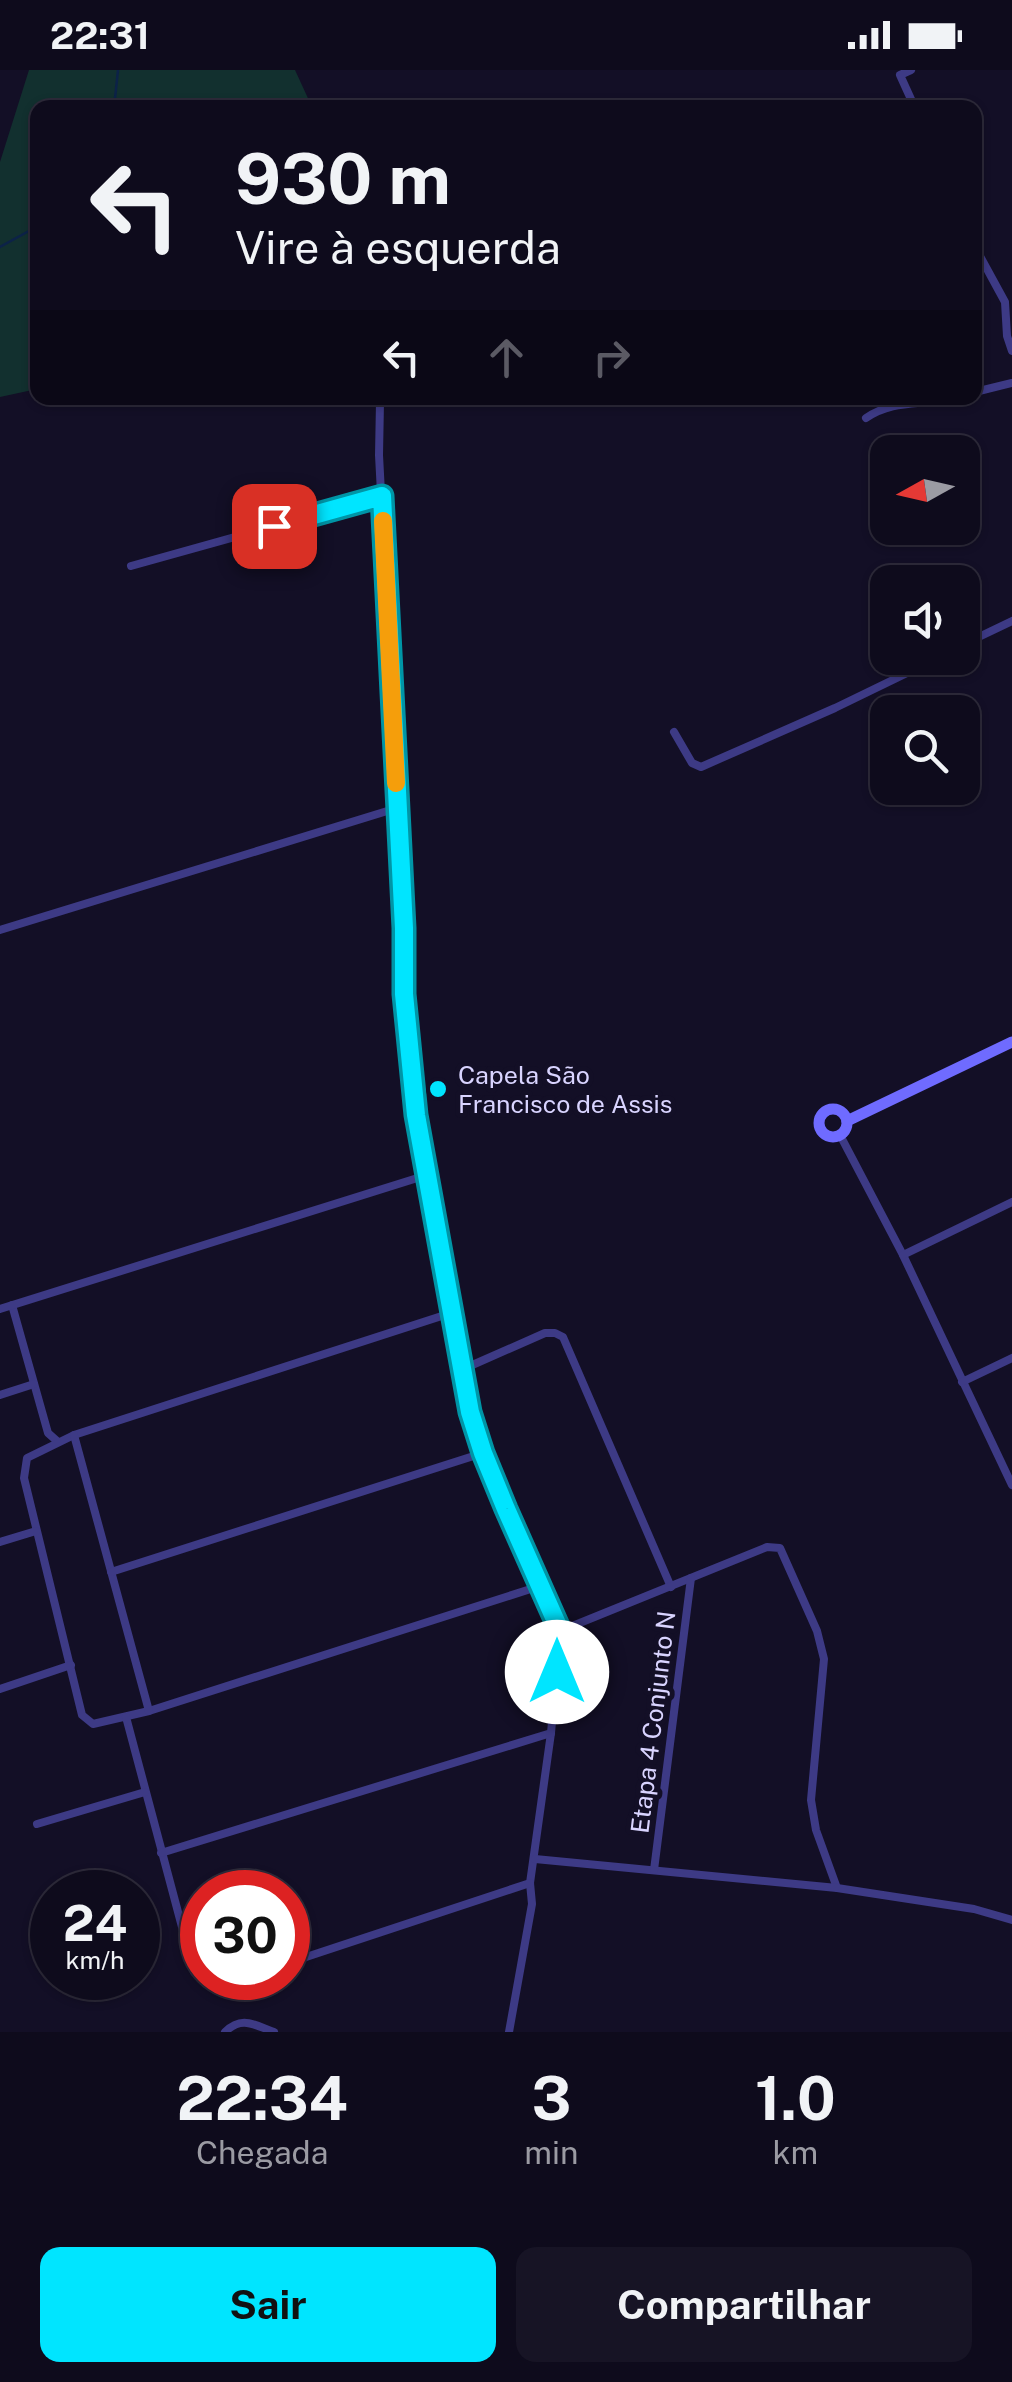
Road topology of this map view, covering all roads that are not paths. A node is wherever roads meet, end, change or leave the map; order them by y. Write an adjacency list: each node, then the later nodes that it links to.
1 (911, 70): 2 (street)
2 (911, 100)
3 (982, 260): 4 (street)
4 (1012, 351)
5 (1012, 383): 6 (street)
6 (982, 390)
7 (380, 405): 10 (street)
8 (888, 405): 9 (street)
9 (866, 418)
10 (382, 496): 11 (street); 16 (street)
11 (131, 566)
12 (1012, 621): 13 (street)
13 (980, 637)
14 (903, 675): 15 (street)
15 (674, 732)
16 (397, 808): 17 (street); 21 (street)
17 (0, 930)
18 (1012, 1042): 19 (street)
19 (847, 1121): 20 (street); 20 (street)
20 (840, 1135): 23 (street)
21 (426, 1174): 24 (street); 26 (street)
22 (1012, 1202): 23 (street)
23 (902, 1255): 29 (street)
24 (12, 1305): 25 (street); 30 (street)
25 (0, 1309)
26 (451, 1313): 28 (street); 32 (street)
27 (1012, 1358): 29 (street)
28 (461, 1370): 34 (street); 41 (street)
29 (962, 1382): 35 (street)
30 (34, 1384): 31 (street); 33 (street)
31 (0, 1395)
32 (74, 1435): 33 (street); 38 (street)
33 (57, 1441): 36 (street)
34 (483, 1453): 38 (street); 40 (street)
35 (1012, 1486)
36 (36, 1531): 37 (street); 43 (street)
37 (0, 1542)
38 (111, 1572): 45 (street)
39 (691, 1578): 41 (street); 52 (street, Etapa 4 Conjunto N); 54 (street)
40 (540, 1586): 42 (street); 45 (street)
41 (671, 1587): 42 (street)
42 (560, 1631): 47 (street)
43 (71, 1665): 44 (street); 46 (street)
44 (0, 1689)
45 (148, 1711): 46 (street)
46 (126, 1717): 48 (street)
47 (551, 1733): 50 (street); 51 (street)
48 (146, 1792): 49 (street); 50 (street)
49 (37, 1824)
50 (161, 1852): 56 (street)
51 (535, 1859): 52 (street); 53 (street)
52 (654, 1870): 54 (street)
53 (530, 1884): 57 (street); 60 (street)
54 (837, 1888): 55 (street)
55 (1012, 1920)
56 (180, 1921)
57 (310, 1956)
58 (226, 2032): 59 (street)
59 (274, 2032)
60 (509, 2032)

